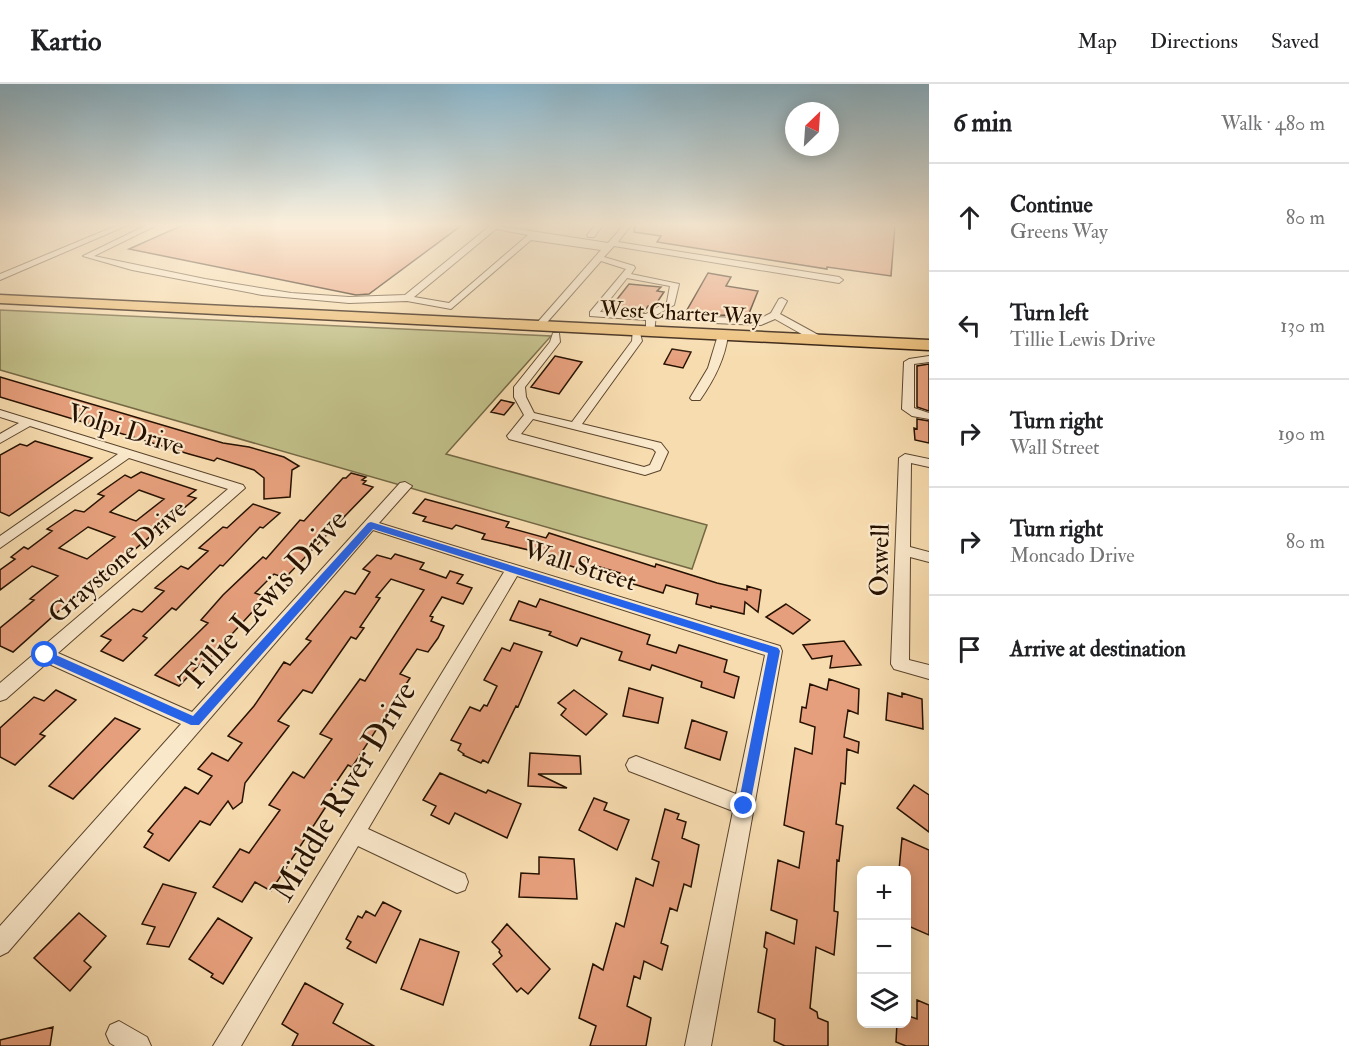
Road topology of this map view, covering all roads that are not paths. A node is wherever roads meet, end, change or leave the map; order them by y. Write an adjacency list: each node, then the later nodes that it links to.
1 (18, 270): 9 (street)
2 (150, 270): 11 (street)
3 (441, 270): 11 (street)
4 (491, 270): 11 (street)
5 (588, 270): 17 (street)
6 (629, 270): 8 (street)
7 (775, 270): 10 (street)
8 (625, 275): 14 (street); 18 (street)
9 (0, 277)
10 (839, 280)
11 (407, 298)
12 (0, 299): 17 (highway, West Charter Way)
13 (782, 301): 15 (street)
14 (593, 314): 18 (street); 19 (street)
15 (775, 315): 16 (street); 22 (street)
16 (714, 320)
17 (538, 326): 19 (highway, West Charter Way)
18 (646, 326): 19 (highway, West Charter Way); 21 (highway, West Charter Way); 30 (street)
19 (601, 329)
20 (556, 335): 27 (street)
21 (723, 335): 22 (highway, West Charter Way); 25 (street)
22 (818, 339): 23 (highway, West Charter Way)
23 (929, 345)
24 (929, 359): 28 (street)
25 (696, 398)
26 (0, 413): 29 (street, Volpi Drive)
27 (530, 415): 30 (street); 30 (street)
28 (929, 416)
29 (28, 422): 31 (street); 32 (street, Volpi Drive)
30 (575, 426)
31 (0, 439)
32 (128, 453): 35 (street, Volpi Drive); 37 (street)
33 (929, 463): 38 (street, Oxwell)
34 (405, 486): 36 (street, Tillie Lewis Drive)
35 (238, 488): 41 (street, Graystone Drive)
36 (371, 525): 40 (street, Wall Street); 44 (street, Tillie Lewis Drive)
37 (0, 543)
38 (903, 550): 39 (street); 42 (street, Oxwell)
39 (929, 557)
40 (514, 570): 46 (street, Wall Street); 47 (street, Middle River Drive)
41 (45, 655): 43 (street, Graystone Drive); 44 (street)
42 (929, 672)
43 (0, 694)
44 (195, 722): 49 (street, Tillie Lewis Drive)
45 (636, 765): 46 (street)
46 (744, 806): 51 (street)
47 (354, 834): 48 (street); 50 (street, Middle River Drive)
48 (457, 882)
49 (0, 944)
50 (226, 1046)
51 (698, 1046)

